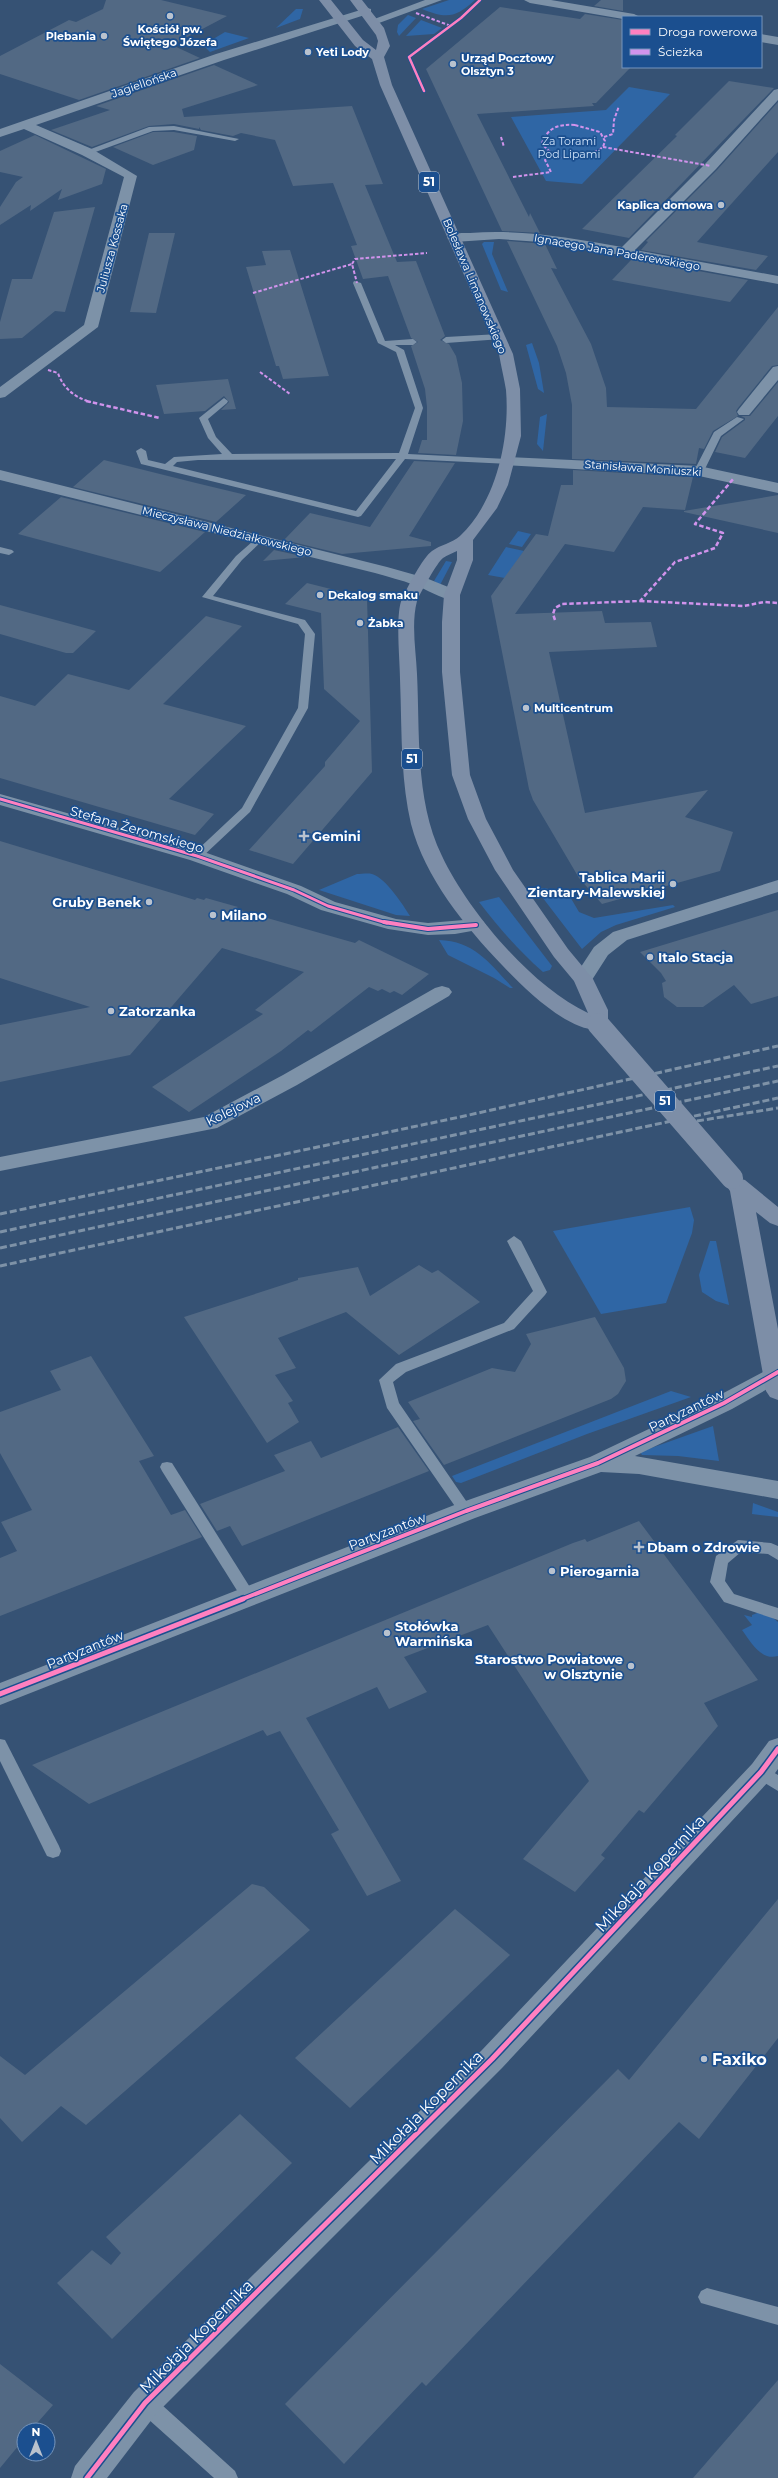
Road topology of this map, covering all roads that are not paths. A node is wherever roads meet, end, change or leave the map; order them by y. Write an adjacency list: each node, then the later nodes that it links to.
1 (325, 0): 9 (main road)
2 (356, 0): 6 (main road)
3 (402, 0): 6 (street, Jagiellońska)
4 (436, 0): 8 (street, Jagiellońska)
5 (530, 0): 7 (street)
6 (367, 11): 8 (main road); 9 (street, Jagiellońska)
7 (628, 16)
8 (375, 21): 9 (street, Jagiellońska); 12 (main road)
9 (345, 23): 12 (main road); 14 (street, Jagiellońska)
10 (762, 38): 11 (street)
11 (778, 41)
12 (378, 57): 18 (main road, Bolesława Limanowskiego / 51)
13 (778, 93): 19 (street)
14 (23, 124): 15 (street, Jagiellońska); 17 (street, Juliusza Kossaka)
15 (0, 133)
16 (235, 139): 17 (lane)
17 (87, 152): 27 (street, Juliusza Kossaka)
18 (454, 238): 19 (street, Ignacego Jana Paderewskiego); 22 (main road, Bolesława Limanowskiego / 51)
19 (625, 252): 20 (street, Ignacego Jana Paderewskiego)
20 (778, 280)
21 (357, 283): 25 (lane)
22 (499, 337): 23 (lane); 33 (main road, Bolesława Limanowskiego / 51)
23 (446, 340)
24 (412, 342): 25 (lane)
25 (382, 343): 31 (lane)
26 (778, 370): 29 (street)
27 (0, 394)
28 (224, 401): 32 (lane)
29 (742, 416): 35 (lane)
30 (141, 451): 34 (lane)
31 (403, 456): 32 (lane); 33 (lane); 34 (lane)
32 (230, 457): 34 (lane)
33 (507, 462): 35 (street, Stanisława Moniuszki); 39 (main road, Bolesława Limanowskiego / 51)
34 (168, 468)
35 (699, 471): 37 (street, Stanisława Moniuszki)
36 (0, 475): 38 (street, Mieczysława Niedziałkowskiego)
37 (778, 488)
38 (259, 539): 40 (street, Mieczysława Niedziałkowskiego); 43 (lane)
39 (464, 540): 40 (main road, Bolesława Limanowskiego / 51); 41 (main road)
40 (420, 581): 41 (street, Mieczysława Niedziałkowskiego); 45 (main road, Bolesława Limanowskiego / 51)
41 (452, 595): 46 (main road)
42 (0, 799): 43 (street, Stefana Żeromskiego)
43 (197, 856): 45 (street, Stefana Żeromskiego)
44 (778, 886): 46 (street)
45 (476, 925): 48 (main road, Bolesława Limanowskiego / 51)
46 (583, 979): 48 (main road)
47 (442, 992): 49 (street, Kolejowa)
48 (598, 1024): 50 (main road, 51, bridge)
49 (0, 1164)
50 (737, 1184): 51 (main road, 51); 53 (main road)
51 (778, 1218)
52 (514, 1241): 57 (lane)
53 (777, 1379): 54 (street, Partyzantów)
54 (598, 1463): 56 (street, Partyzantów); 57 (street, Partyzantów)
55 (167, 1468): 59 (lane)
56 (778, 1490)
57 (466, 1511): 59 (street, Partyzantów)
58 (778, 1554): 60 (lane)
59 (248, 1596): 61 (street, Partyzantów)
60 (778, 1614)
61 (0, 1694)
62 (0, 1746): 64 (lane)
63 (772, 1768): 67 (street, Mikołaja Kopernika)
64 (53, 1851)
65 (707, 2297): 66 (lane)
66 (778, 2316)
67 (146, 2403): 68 (street, Mikołaja Kopernika); 69 (lane)
68 (87, 2478)
69 (228, 2478)

